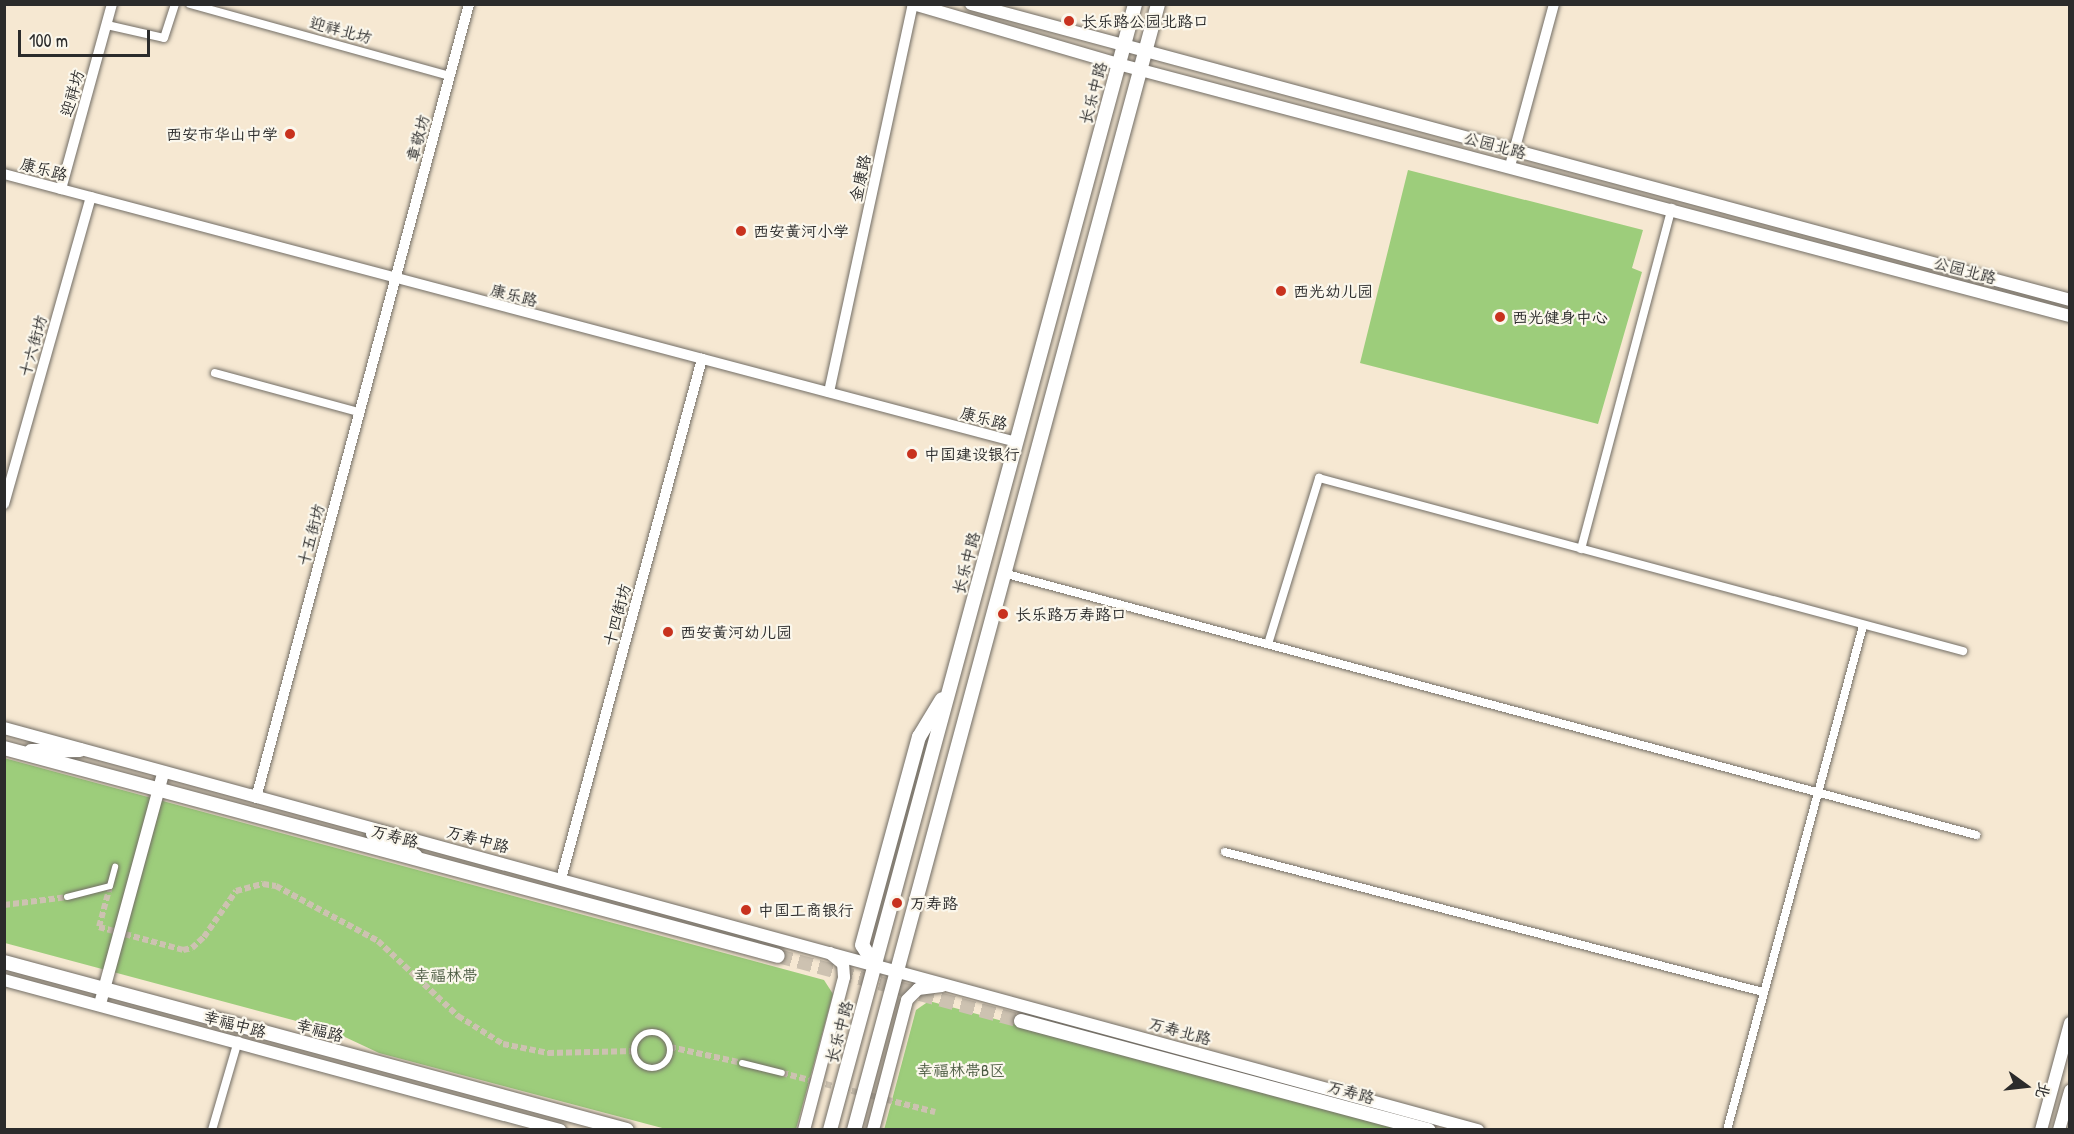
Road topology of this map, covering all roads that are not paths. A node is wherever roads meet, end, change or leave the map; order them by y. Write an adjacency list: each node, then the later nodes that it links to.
1 (112, 4): 10 (street, 迎祥坊)
2 (175, 4): 10 (street)
3 (190, 4): 15 (street, 迎祥北坊)
4 (469, 4): 15 (street, 章敬坊)
5 (913, 4): 13 (main road, 公园北路); 27 (street, 金康路)
6 (971, 4): 11 (main road, 公园北路)
7 (1135, 4): 11 (main road, 长乐中路)
8 (1158, 4): 12 (main road)
9 (1554, 4): 16 (street)
10 (107, 25): 19 (street, 迎祥坊)
11 (1123, 47): 12 (main road, 公园北路); 13 (main road, 长乐中路)
12 (1145, 53): 14 (main road); 16 (main road, 公园北路)
13 (1118, 64): 14 (main road, 公园北路); 29 (main road, 长乐中路)
14 (1140, 69): 17 (main road, 公园北路); 32 (main road)
15 (450, 76): 22 (street, 章敬坊)
16 (1515, 151): 17 (street); 23 (main road, 公园北路)
17 (1510, 166): 21 (main road, 公园北路)
18 (4, 174): 19 (street, 康乐路)
19 (61, 189): 20 (street, 康乐路)
20 (91, 197): 22 (street, 康乐路); 30 (street, 十六街坊)
21 (1672, 208): 24 (main road, 公园北路); 31 (street)
22 (395, 279): 25 (street, 康乐路); 28 (street, 十五街坊)
23 (2070, 300)
24 (2070, 316)
25 (702, 358): 27 (street, 康乐路); 50 (street, 十四街坊)
26 (215, 373): 28 (street)
27 (829, 392): 29 (street, 康乐路)
28 (359, 412): 44 (street, 十五街坊)
29 (1016, 442): 34 (main road, 长乐中路)
30 (4, 504)
31 (1581, 549): 33 (street); 36 (street)
32 (1003, 573): 35 (main road); 36 (street)
33 (1863, 626): 37 (street); 43 (street)
34 (965, 630): 35 (main road); 55 (main road, 长乐中路)
35 (987, 636): 56 (main road)
36 (1268, 644): 43 (street)
37 (1963, 651)
38 (4, 728): 40 (main road, 万寿中路)
39 (10, 750): 40 (main road); 42 (main road, 万寿路)
40 (80, 750): 41 (main road, 万寿中路)
41 (163, 773): 42 (main road); 44 (main road, 万寿中路)
42 (158, 790): 48 (main road, 万寿路); 59 (main road)
43 (1817, 791): 46 (street); 60 (street)
44 (256, 798): 45 (main road, 万寿中路)
45 (343, 820): 48 (main road); 50 (main road, 万寿中路)
46 (1976, 835)
47 (1225, 852): 60 (street)
48 (436, 864): 53 (main road, 万寿路)
49 (115, 867): 51 (street)
50 (561, 879): 52 (main road, 万寿中路)
51 (67, 897)
52 (827, 951): 55 (main road, 万寿中路); 72 (main road)
53 (778, 956)
54 (4, 962): 59 (main road, 幸福路)
55 (874, 964): 56 (main road, 万寿北路); 73 (main road, 长乐中路)
56 (897, 970): 58 (main road, 万寿北路); 74 (main road)
57 (4, 980): 61 (main road, 幸福中路)
58 (958, 987): 75 (main road); 77 (main road, 万寿北路)
59 (104, 988): 61 (main road); 71 (main road, 幸福路)
60 (1763, 992): 78 (street)
61 (100, 1004): 64 (main road, 幸福中路)
62 (1021, 1021): 76 (main road, 万寿路)
63 (2070, 1023): 79 (main road)
64 (238, 1041): 69 (street); 70 (main road, 幸福中路)
65 (637, 1059): 65 (street)
66 (742, 1063): 67 (street)
67 (782, 1073)
68 (2070, 1091): 80 (main road)
69 (212, 1130)
70 (560, 1130)
71 (627, 1130)
72 (804, 1130)
73 (830, 1130)
74 (854, 1130)
75 (873, 1130)
76 (1429, 1130)
77 (1478, 1130)
78 (1727, 1130)
79 (2041, 1130)
80 (2059, 1130)

